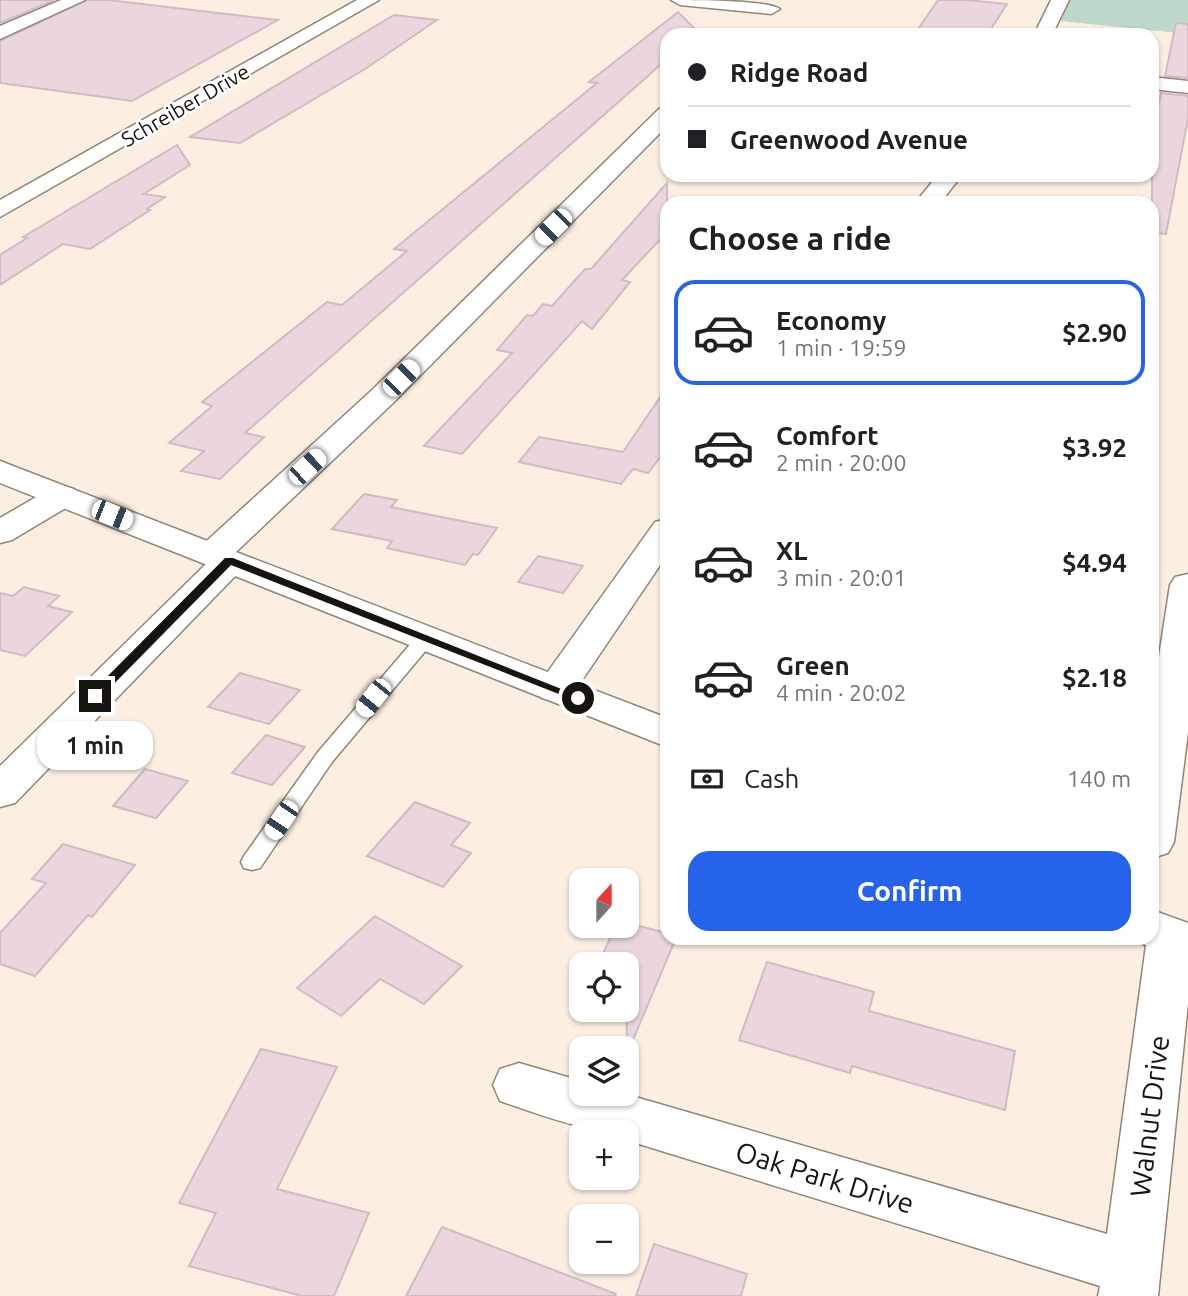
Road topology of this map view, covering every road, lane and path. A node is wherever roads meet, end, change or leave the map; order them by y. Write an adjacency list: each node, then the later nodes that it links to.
1 (76, 0): 8 (street)
2 (370, 0): 14 (street, Schreiber Drive)
3 (680, 0): 5 (street)
4 (1060, 0): 7 (street)
5 (776, 5): 6 (street)
6 (755, 26)
7 (1046, 28)
8 (0, 33)
9 (1159, 84): 10 (street)
10 (1188, 88)
11 (660, 121): 19 (street)
12 (944, 182): 13 (street)
13 (933, 196)
14 (0, 210)
15 (0, 471): 16 (street)
16 (62, 496): 17 (street); 19 (street)
17 (0, 533)
18 (660, 539): 22 (street)
19 (221, 558): 21 (street); 25 (street)
20 (1188, 585): 23 (street)
21 (426, 638): 22 (street); 27 (lane)
22 (556, 689): 24 (street)
23 (1181, 692): 26 (street)
24 (660, 730)
25 (0, 792)
26 (1159, 806)
27 (252, 862)
28 (1170, 936): 30 (street, Walnut Drive)
29 (519, 1085): 30 (street, Oak Park Drive)
30 (1129, 1282)

